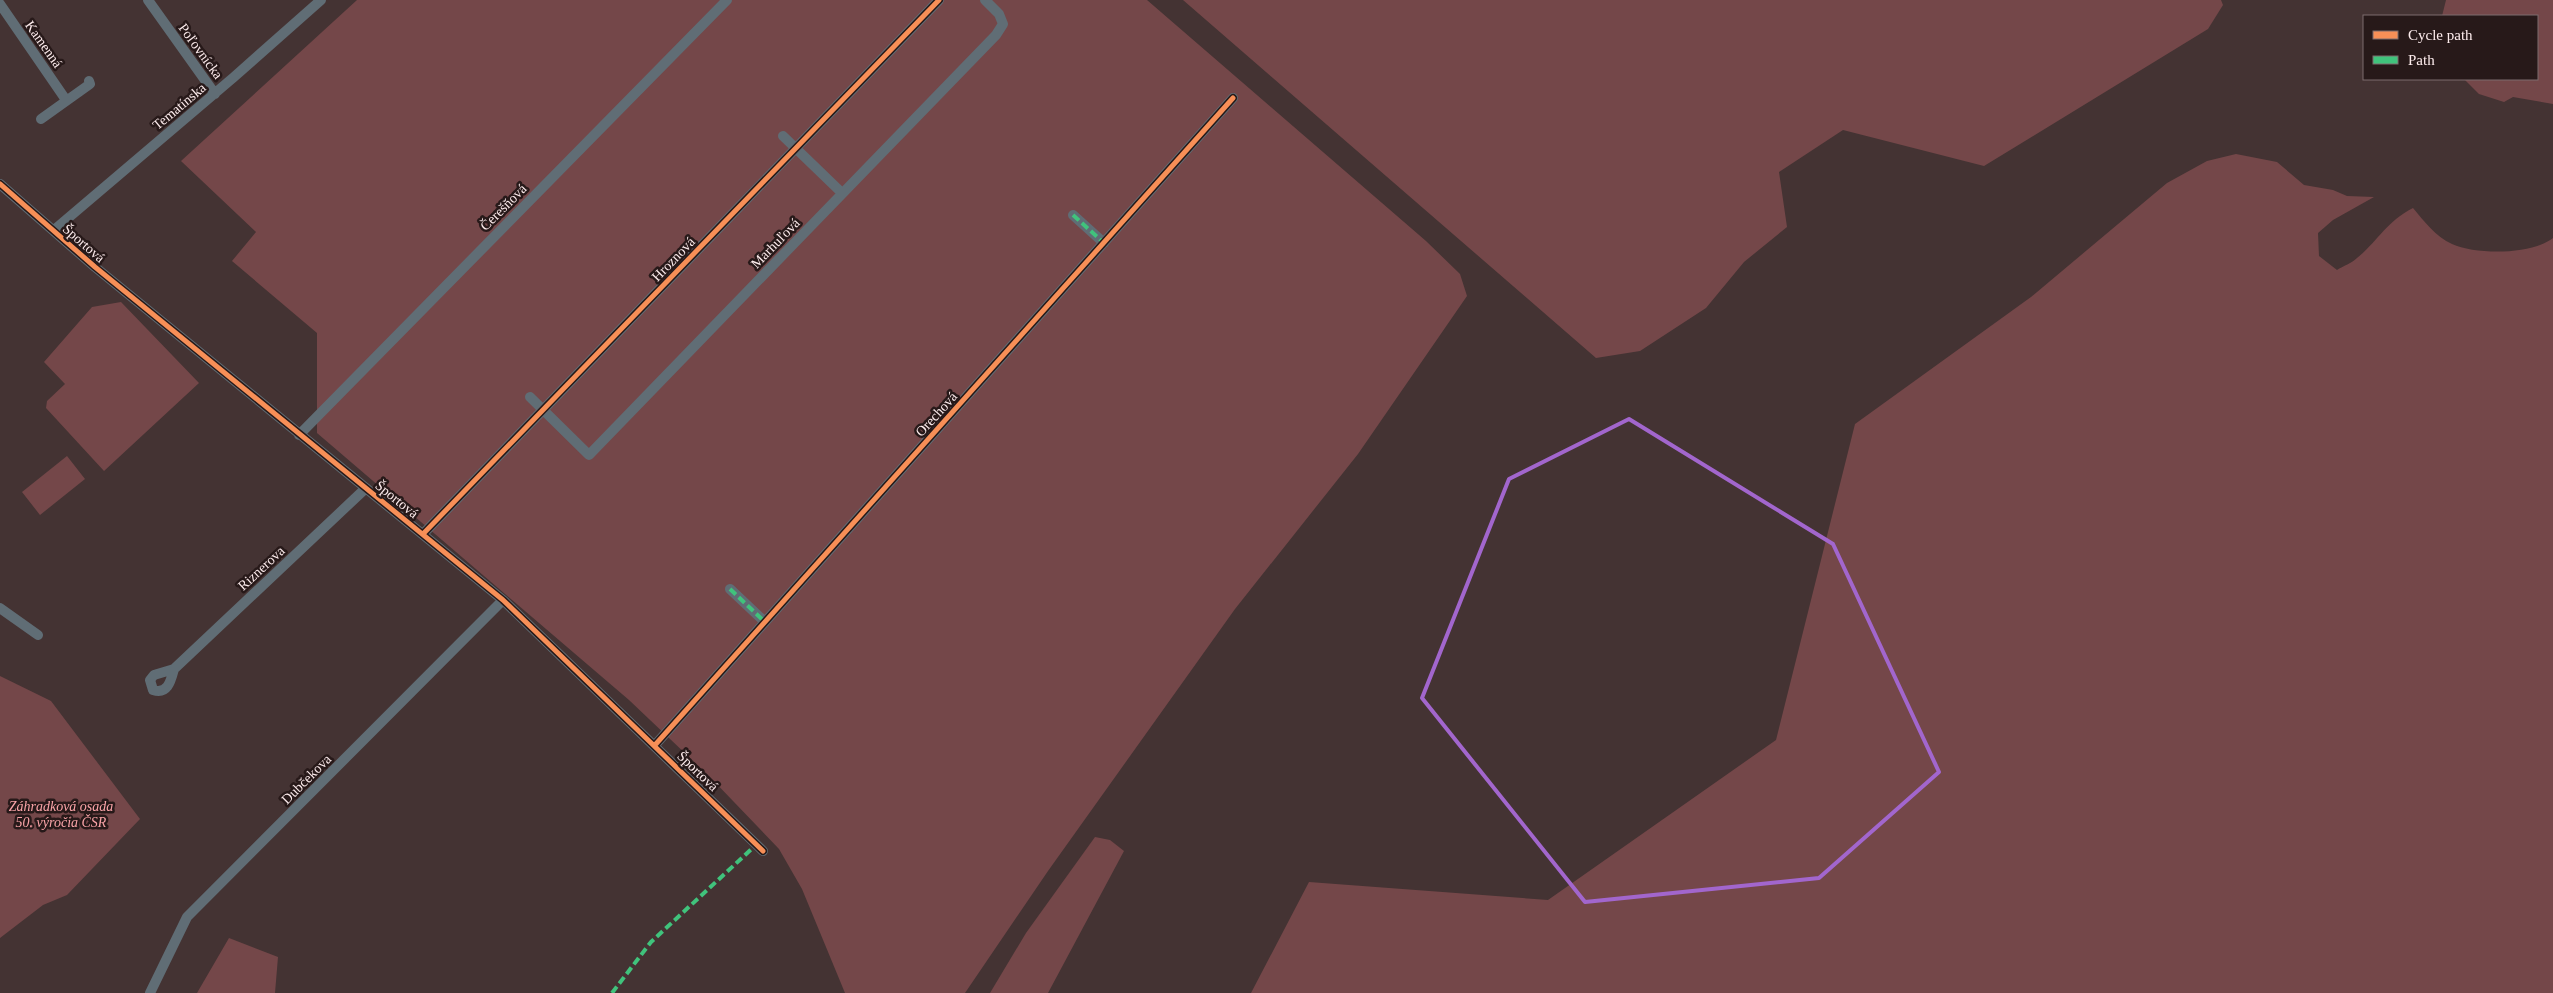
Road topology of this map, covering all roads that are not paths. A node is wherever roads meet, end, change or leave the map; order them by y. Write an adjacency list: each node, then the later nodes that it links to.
1 (148, 0): 8 (street, Poľovnícka)
2 (321, 0): 8 (street, Tematínska)
3 (727, 0): 21 (street, Čerešňová)
4 (939, 0): 13 (street, Hroznová)
5 (985, 0): 15 (street, Marhuľová)
6 (0, 4): 10 (street, Kamenná)
7 (88, 81): 10 (street)
8 (215, 94): 17 (street, Tematínska)
9 (1232, 98): 18 (street, Orechová)
10 (66, 100): 11 (street)
11 (41, 119)
12 (783, 136): 13 (street)
13 (795, 148): 15 (street); 20 (street, Hroznová)
14 (0, 184): 17 (street, Športová)
15 (842, 193): 20 (street, Marhuľová)
16 (1073, 215): 18 (street)
17 (54, 230): 21 (street, Športová)
18 (1104, 243): 27 (street, Orechová)
19 (530, 397): 20 (street)
20 (543, 410): 23 (street, Hroznová)
21 (299, 434): 22 (street, Športová)
22 (366, 488): 23 (street, Športová); 29 (street, Riznerova)
23 (423, 534): 25 (street, Športová)
24 (730, 590): 27 (street)
25 (503, 600): 30 (street, Športová); 32 (street, Dubčekova)
26 (0, 608): 28 (street)
27 (765, 622): 30 (street, Orechová)
28 (38, 635)
29 (174, 668)
30 (655, 745): 31 (street, Športová)
31 (763, 851)
32 (150, 993)

